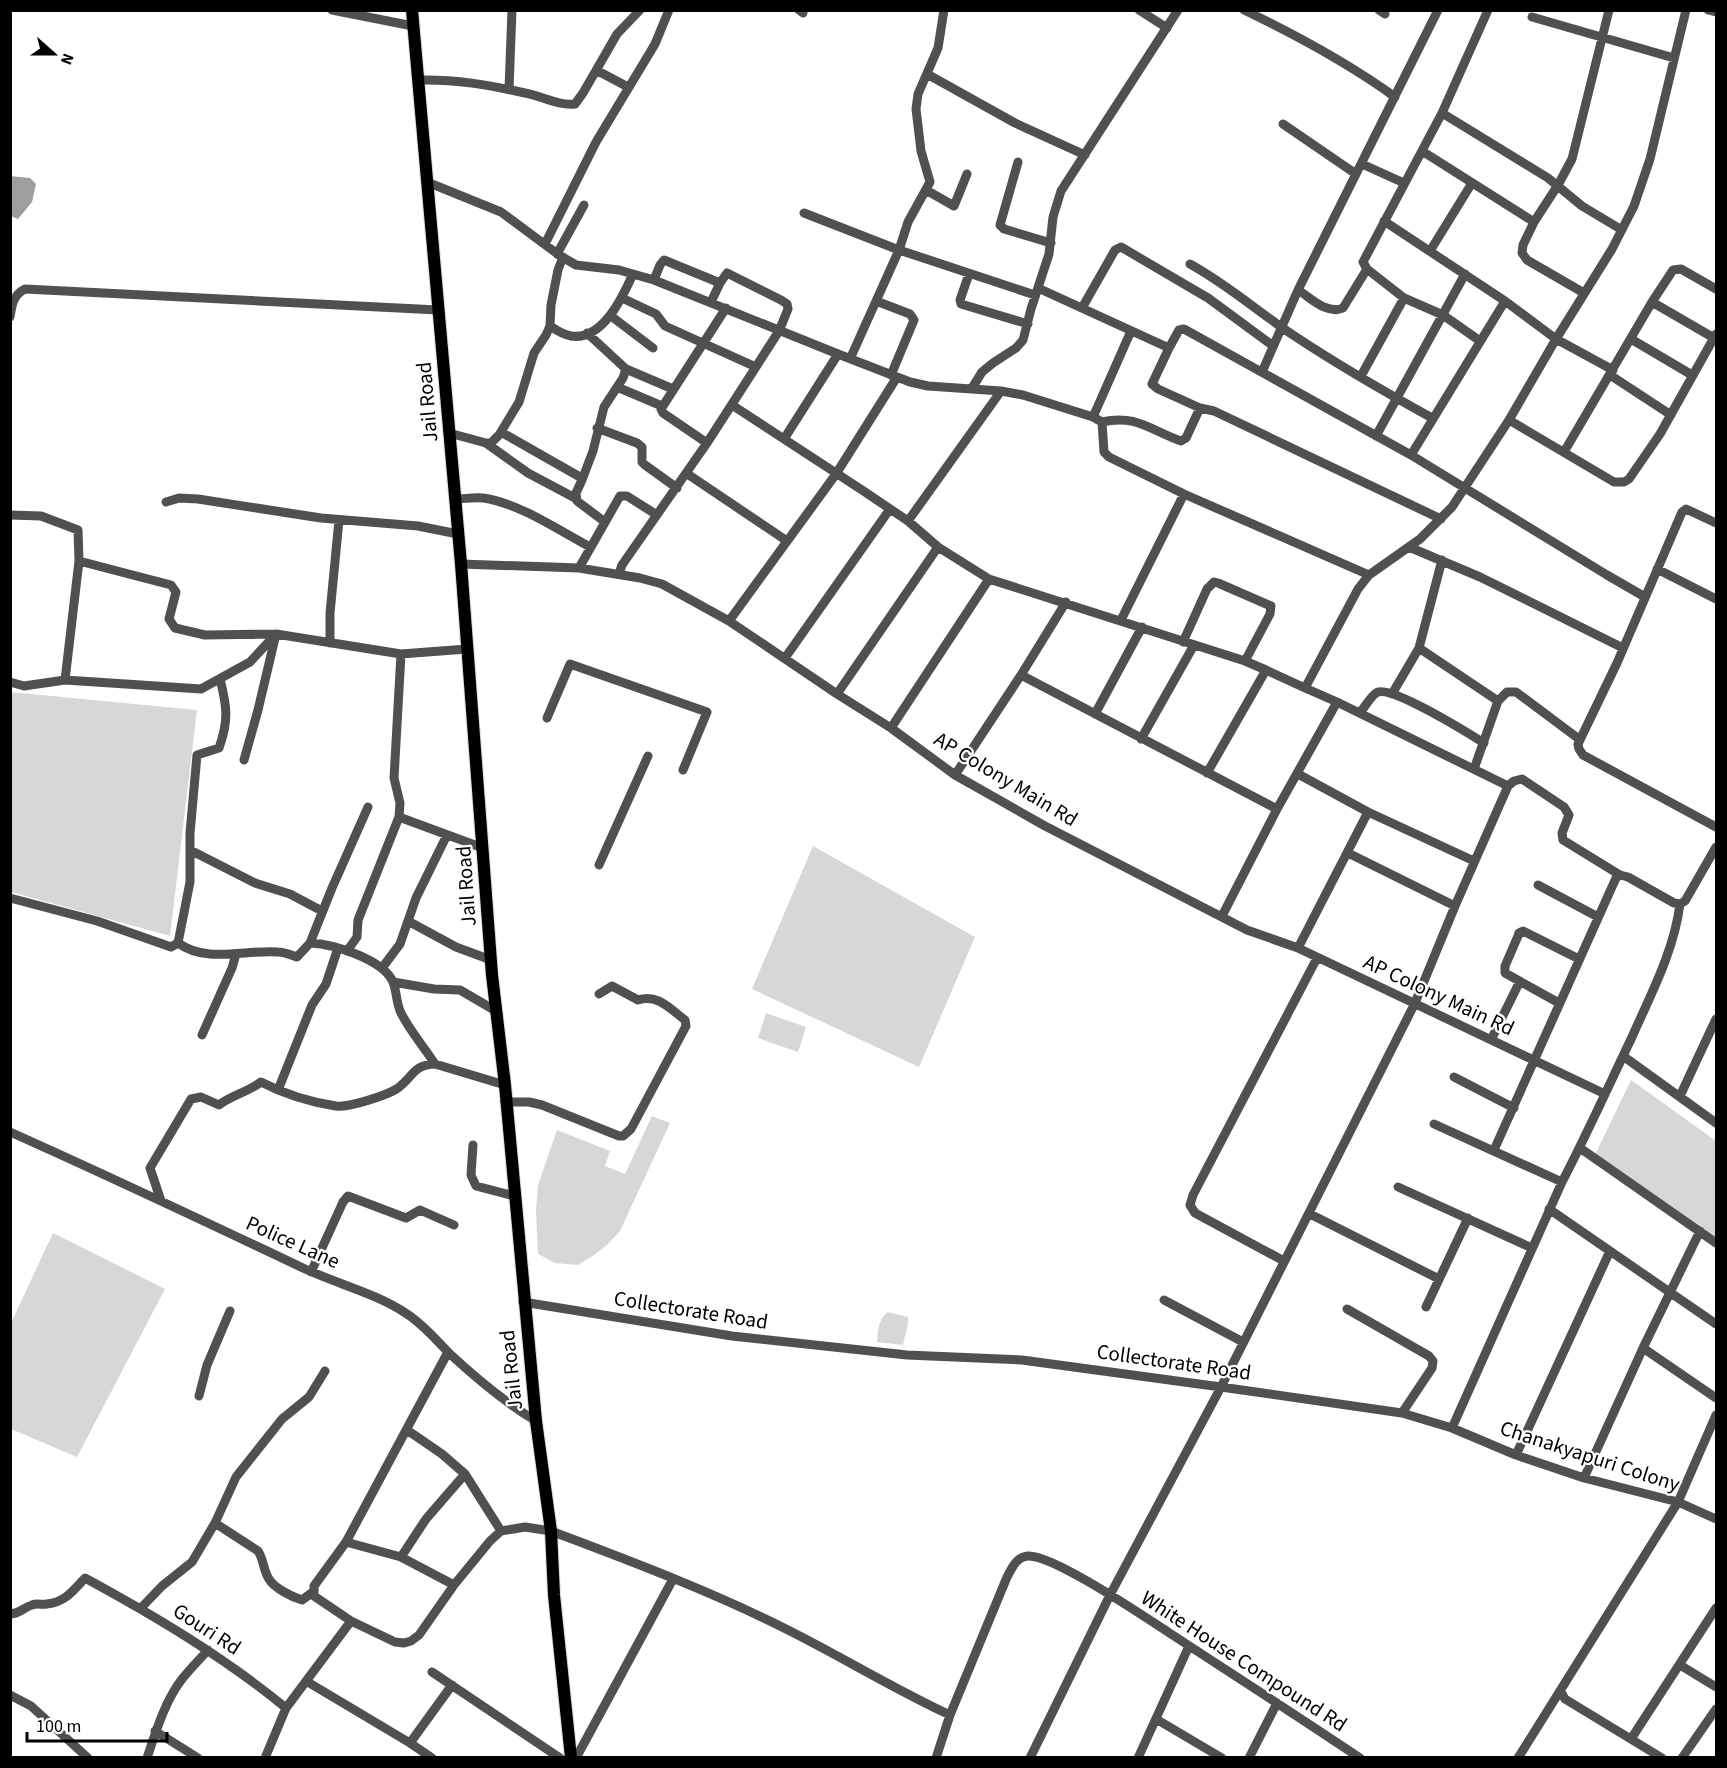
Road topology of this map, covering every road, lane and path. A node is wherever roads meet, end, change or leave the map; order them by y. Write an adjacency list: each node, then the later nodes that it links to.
1 (332, 10): 17 (street)
2 (412, 10): 17 (main road, Jail Road)
3 (512, 10): 25 (street)
4 (640, 10): 21 (street)
5 (669, 10): 24 (street)
6 (944, 10): 22 (street)
7 (1139, 10): 18 (street)
8 (1178, 10): 18 (street)
9 (1244, 10): 26 (street)
10 (1438, 10): 26 (street)
11 (1488, 10): 27 (street)
12 (1609, 10): 19 (street)
13 (1686, 10): 20 (street)
14 (1708, 10): 15 (street)
15 (1716, 12)
16 (1532, 16): 19 (street)
17 (413, 26): 23 (main road, Jail Road)
18 (1167, 28): 30 (street)
19 (1602, 36): 20 (street); 38 (street)
20 (1674, 58): 44 (street)
21 (596, 70): 24 (street); 25 (street)
22 (927, 74): 30 (street); 39 (street)
23 (418, 80): 25 (street); 35 (main road, Jail Road)
24 (628, 87): 46 (street)
25 (509, 89)
26 (1395, 97): 32 (street)
27 (1442, 113): 29 (street); 38 (street)
28 (1283, 124): 34 (street)
29 (1422, 151): 36 (street); 37 (street)
30 (1085, 155): 45 (street)
31 (1018, 162): 45 (street)
32 (1362, 164): 34 (street); 36 (street)
33 (967, 174): 39 (street)
34 (1356, 174): 58 (street)
35 (427, 182): 46 (street); 69 (main road, Jail Road)
36 (1404, 183): 42 (street)
37 (1472, 183): 43 (street); 48 (street)
38 (1558, 185): 43 (street); 44 (street)
39 (926, 190): 47 (street)
40 (584, 205): 49 (street)
41 (804, 213): 47 (street)
42 (1384, 221): 48 (street); 51 (street)
43 (1534, 222): 60 (street)
44 (1622, 230): 60 (street)
45 (1051, 243): 59 (street)
46 (545, 244): 49 (street)
47 (899, 250): 53 (street); 64 (street)
48 (1430, 251): 54 (street)
49 (560, 255): 52 (street); 74 (street)
50 (1190, 264): 75 (street)
51 (1367, 269): 58 (street); 62 (street)
52 (633, 274): 55 (street); 61 (street)
53 (969, 274): 59 (street); 73 (street)
54 (1465, 274): 63 (street); 70 (street)
55 (654, 280): 56 (street); 65 (street)
56 (720, 283): 65 (street); 76 (street)
57 (1716, 289): 66 (street)
58 (1298, 290): 75 (street)
59 (1036, 292): 68 (street); 73 (street)
60 (1584, 293): 80 (street)
61 (622, 298): 71 (street); 83 (street)
62 (1404, 298): 70 (street); 95 (street)
63 (1505, 300): 80 (street); 82 (street)
64 (876, 301): 88 (street); 94 (street)
65 (711, 302): 67 (street)
66 (1652, 302): 79 (street); 81 (street)
67 (726, 308): 76 (street); 83 (street)
68 (1082, 308): 77 (street); 84 (street)
69 (438, 310): 72 (street); 110 (main road, Jail Road)
70 (1443, 315): 82 (street); 100 (street)
71 (611, 316): 78 (street); 85 (street)
72 (10, 317)
73 (1028, 324): 97 (street)
74 (550, 326): 78 (street); 109 (street)
75 (1282, 327): 84 (street); 95 (street)
76 (778, 331): 87 (street); 89 (street)
77 (1131, 331): 86 (street); 106 (street)
78 (587, 333): 90 (street)
79 (1715, 336): 93 (street)
80 (1556, 339): 92 (street); 107 (street)
81 (1631, 339): 92 (street); 93 (street)
82 (1480, 341): 105 (street)
83 (703, 345): 89 (street); 98 (street)
84 (1272, 345): 91 (street)
85 (653, 348)
86 (1169, 348): 91 (street); 103 (street)
87 (838, 354): 88 (street); 112 (street)
88 (850, 359): 94 (street)
89 (756, 367): 101 (street)
90 (626, 369): 96 (street); 98 (street)
91 (1262, 372): 111 (street)
92 (1611, 372): 104 (street); 115 (street)
93 (1692, 375): 104 (street)
94 (894, 376): 97 (street); 118 (street)
95 (1361, 376): 100 (street)
96 (617, 387): 102 (street); 108 (street)
97 (972, 388): 99 (street)
98 (673, 389): 102 (street)
99 (1001, 391): 106 (street); 131 (street)
100 (1397, 398): 105 (street); 111 (street)
101 (732, 405): 112 (street); 114 (street)
102 (662, 406): 114 (street)
103 (1200, 408): 106 (street); 129 (street)
104 (1671, 415): 115 (street)
105 (1432, 418): 116 (street)
106 (1097, 419): 122 (street)
107 (1509, 420): 115 (street); 121 (street)
108 (597, 428): 119 (street); 120 (street)
109 (501, 432): 113 (street); 119 (street)
110 (449, 433): 113 (street); 124 (main road, Jail Road)
111 (1376, 436): 116 (street)
112 (784, 440): 118 (street)
113 (486, 443): 123 (street)
114 (707, 443): 117 (street)
115 (1564, 452)
116 (1411, 455): 121 (street)
117 (686, 473): 120 (street); 135 (street)
118 (836, 474): 126 (street); 135 (street)
119 (582, 480): 123 (street)
120 (677, 488): 128 (street)
121 (1465, 488): 129 (street); 147 (street)
122 (1184, 494): 145 (street); 150 (street)
123 (575, 498): 132 (street)
124 (455, 499): 134 (main road, Jail Road); 136 (street)
125 (166, 502): 130 (street)
126 (890, 509): 131 (street); 161 (street)
127 (10, 515): 140 (street)
128 (657, 515): 132 (street); 144 (street)
129 (1441, 519): 138 (street)
130 (339, 520): 134 (street); 155 (street)
131 (908, 521): 137 (street)
132 (605, 522): 136 (street)
133 (1716, 523): 143 (street)
134 (458, 534): 141 (main road, Jail Road)
135 (787, 541): 151 (street)
136 (590, 547): 142 (street)
137 (938, 547): 146 (street); 169 (street)
138 (1409, 547): 139 (street); 145 (street)
139 (1442, 560): 157 (street); 158 (street)
140 (79, 561): 153 (street); 166 (street)
141 (461, 564): 142 (street, AP Colony Main Rd); 159 (main road, Jail Road)
142 (579, 568): 144 (street, AP Colony Main Rd)
143 (1657, 570): 147 (street); 148 (street)
144 (619, 574): 151 (street, AP Colony Main Rd)
145 (1369, 575): 168 (street)
146 (989, 579): 149 (street); 176 (street)
147 (1645, 597): 158 (street)
148 (1716, 598)
149 (1066, 603): 150 (street); 164 (street)
150 (1121, 620): 152 (street)
151 (729, 621): 161 (street, AP Colony Main Rd)
152 (1142, 627): 154 (street); 174 (street)
153 (276, 634): 155 (street); 165 (street); 181 (street)
154 (1183, 642): 156 (street); 162 (street)
155 (330, 643): 160 (street)
156 (1194, 645): 162 (street); 177 (street)
157 (1419, 648): 170 (street); 171 (street)
158 (1623, 648): 178 (street)
159 (467, 649): 160 (street); 195 (main road, Jail Road)
160 (401, 654): 191 (street)
161 (786, 658): 169 (street, AP Colony Main Rd)
162 (1245, 661): 163 (street)
163 (1266, 670): 168 (street); 184 (street)
164 (1021, 675): 174 (street); 186 (street)
165 (220, 679): 166 (street); 196 (street)
166 (65, 680): 167 (street)
167 (10, 682)
168 (1305, 688): 172 (street)
169 (837, 694): 176 (street, AP Colony Main Rd)
170 (1392, 694): 173 (street); 179 (street)
171 (1498, 701): 178 (street); 179 (street)
172 (1337, 702): 173 (street); 185 (street)
173 (1360, 713): 182 (street)
174 (1095, 714): 177 (street)
175 (547, 718): 183 (street)
176 (891, 728): 186 (street, AP Colony Main Rd)
177 (1141, 738): 184 (street)
178 (1579, 739): 192 (street)
179 (1484, 743): 182 (street)
180 (648, 756): 199 (street)
181 (243, 760)
182 (1474, 769): 187 (street)
183 (683, 770)
184 (1207, 773): 189 (street)
185 (1298, 774): 189 (street); 190 (street)
186 (955, 775): 206 (street, AP Colony Main Rd)
187 (1508, 786): 198 (street); 200 (street)
188 (368, 807): 205 (street)
189 (1277, 809): 206 (street)
190 (1368, 812): 197 (street); 198 (street)
191 (399, 817): 193 (street); 212 (street)
192 (1716, 827)
193 (447, 835): 195 (street); 208 (street)
194 (1716, 847): 203 (street)
195 (483, 848): 216 (main road, Jail Road)
196 (190, 850): 205 (street); 209 (street)
197 (1348, 854): 204 (street); 211 (street)
198 (1474, 861): 204 (street)
199 (599, 865)
200 (1620, 875): 203 (street); 207 (street)
201 (1538, 885): 207 (street)
202 (10, 898): 209 (street)
203 (1680, 904): 227 (street)
204 (1455, 906): 221 (street)
205 (322, 912): 210 (street)
206 (1221, 916): 211 (street, AP Colony Main Rd)
207 (1598, 917): 215 (street)
208 (408, 921): 216 (street); 217 (street)
209 (178, 943): 213 (street)
210 (310, 943): 212 (street); 213 (street)
211 (1298, 948): 214 (street, AP Colony Main Rd)
212 (342, 950): 217 (street); 232 (street)
213 (236, 954): 225 (street)
214 (1317, 958): 221 (street, AP Colony Main Rd); 255 (street)
215 (1580, 959): 218 (street); 222 (street)
216 (491, 960): 223 (main road, Jail Road)
217 (382, 968): 219 (street)
218 (1520, 981): 222 (street); 226 (street)
219 (393, 982): 223 (street); 229 (street)
220 (599, 994): 235 (street)
221 (1415, 1003): 226 (street, AP Colony Main Rd); 248 (street)
222 (1559, 1003): 228 (street)
223 (496, 1011): 231 (main road, Jail Road)
224 (1716, 1019): 234 (street)
225 (202, 1035)
226 (1491, 1040): 228 (street, AP Colony Main Rd)
227 (1623, 1056): 233 (street); 234 (street)
228 (1534, 1060): 233 (street, AP Colony Main Rd); 236 (street)
229 (435, 1064): 231 (street); 232 (street)
230 (1454, 1077): 236 (street)
231 (505, 1086): 235 (main road, Jail Road)
232 (278, 1090): 246 (street)
233 (1605, 1094): 241 (street)
234 (1680, 1096): 237 (street)
235 (505, 1102): 245 (main road, Jail Road)
236 (1514, 1108): 242 (street)
237 (1716, 1123)
238 (1434, 1124): 242 (street)
239 (10, 1132): 246 (street, Police Lane)
240 (473, 1145): 245 (street)
241 (1580, 1148): 243 (street); 251 (street)
242 (1494, 1150): 243 (street)
243 (1562, 1182): 247 (street)
244 (1398, 1187): 249 (street)
245 (514, 1196): 260 (main road, Jail Road)
246 (161, 1201): 256 (street, Police Lane)
247 (1549, 1209): 253 (street); 254 (street)
248 (1310, 1214): 255 (street); 257 (street)
249 (1468, 1218): 253 (street); 257 (street)
250 (454, 1225): 256 (street)
251 (1700, 1231): 252 (street); 258 (street)
252 (1716, 1243)
253 (1532, 1248): 275 (street)
254 (1611, 1251): 258 (street); 277 (street)
255 (1284, 1261): 265 (street)
256 (311, 1272): 267 (street, Police Lane)
257 (1439, 1279): 261 (street)
258 (1669, 1293): 264 (street); 266 (street)
259 (1164, 1300): 265 (street)
260 (524, 1302): 269 (street, Collectorate Road); 274 (main road, Jail Road)
261 (1426, 1307)
262 (1347, 1309): 272 (street)
263 (230, 1311): 270 (street)
264 (1716, 1324)
265 (1244, 1342): 269 (street)
266 (1643, 1348): 271 (street); 279 (street)
267 (448, 1352): 274 (street, Police Lane); 276 (street)
268 (325, 1371): 282 (street)
269 (1221, 1387): 272 (street, Collectorate Road); 290 (street)
270 (199, 1396)
271 (1716, 1398)
272 (1402, 1413): 275 (street, Collectorate Road)
273 (1716, 1415): 280 (street)
274 (536, 1421): 284 (main road, Jail Road)
275 (1452, 1428): 277 (street, Chanakyapuri Colony)
276 (407, 1430): 278 (street); 285 (street)
277 (1516, 1455): 279 (street, Chanakyapuri Colony)
278 (465, 1474): 283 (street); 286 (street)
279 (1584, 1478): 280 (street, Chanakyapuri Colony)
280 (1677, 1502): 281 (street, Chanakyapuri Colony); 302 (street)
281 (1716, 1519)
282 (215, 1523): 289 (street); 291 (street)
283 (501, 1531): 284 (street); 288 (street)
284 (551, 1531): 287 (street); 318 (main road, Jail Road)
285 (346, 1542): 286 (street); 289 (street)
286 (401, 1557): 288 (street)
287 (673, 1579): 307 (street); 319 (street)
288 (454, 1585): 294 (street)
289 (313, 1592): 294 (street)
290 (1110, 1595): 295 (street, White House Compound Rd); 307 (street, White House Compound Rd); 321 (street)
291 (141, 1608): 293 (street, Gouri Rd); 296 (street, Gouri Rd)
292 (1716, 1608): 297 (street)
293 (10, 1614)
294 (351, 1621): 299 (street)
295 (1189, 1646): 304 (street, White House Compound Rd); 308 (street)
296 (208, 1650): 305 (street, Gouri Rd); 309 (street)
297 (1680, 1665): 301 (street); 310 (street)
298 (432, 1671): 300 (street)
299 (306, 1681): 305 (street); 311 (street)
300 (452, 1685): 311 (street); 317 (street)
301 (1716, 1687)
302 (1561, 1692): 310 (street); 326 (street)
303 (10, 1695): 312 (street)
304 (1277, 1702): 324 (street); 325 (street, White House Compound Rd)
305 (286, 1708): 315 (street)
306 (1716, 1709): 328 (street)
307 (950, 1715): 320 (street)
308 (1156, 1719): 322 (street); 323 (street)
309 (155, 1731): 313 (street); 314 (street)
310 (1631, 1740): 327 (street)
311 (410, 1743): 316 (street)
312 (88, 1758)
313 (147, 1758)
314 (198, 1758)
315 (265, 1758)
316 (432, 1758)
317 (560, 1758)
318 (571, 1758)
319 (576, 1758)
320 (936, 1758)
321 (1030, 1758)
322 (1138, 1758)
323 (1222, 1758)
324 (1249, 1758)
325 (1360, 1758)
326 (1518, 1758)
327 (1662, 1758)
328 (1682, 1758)

